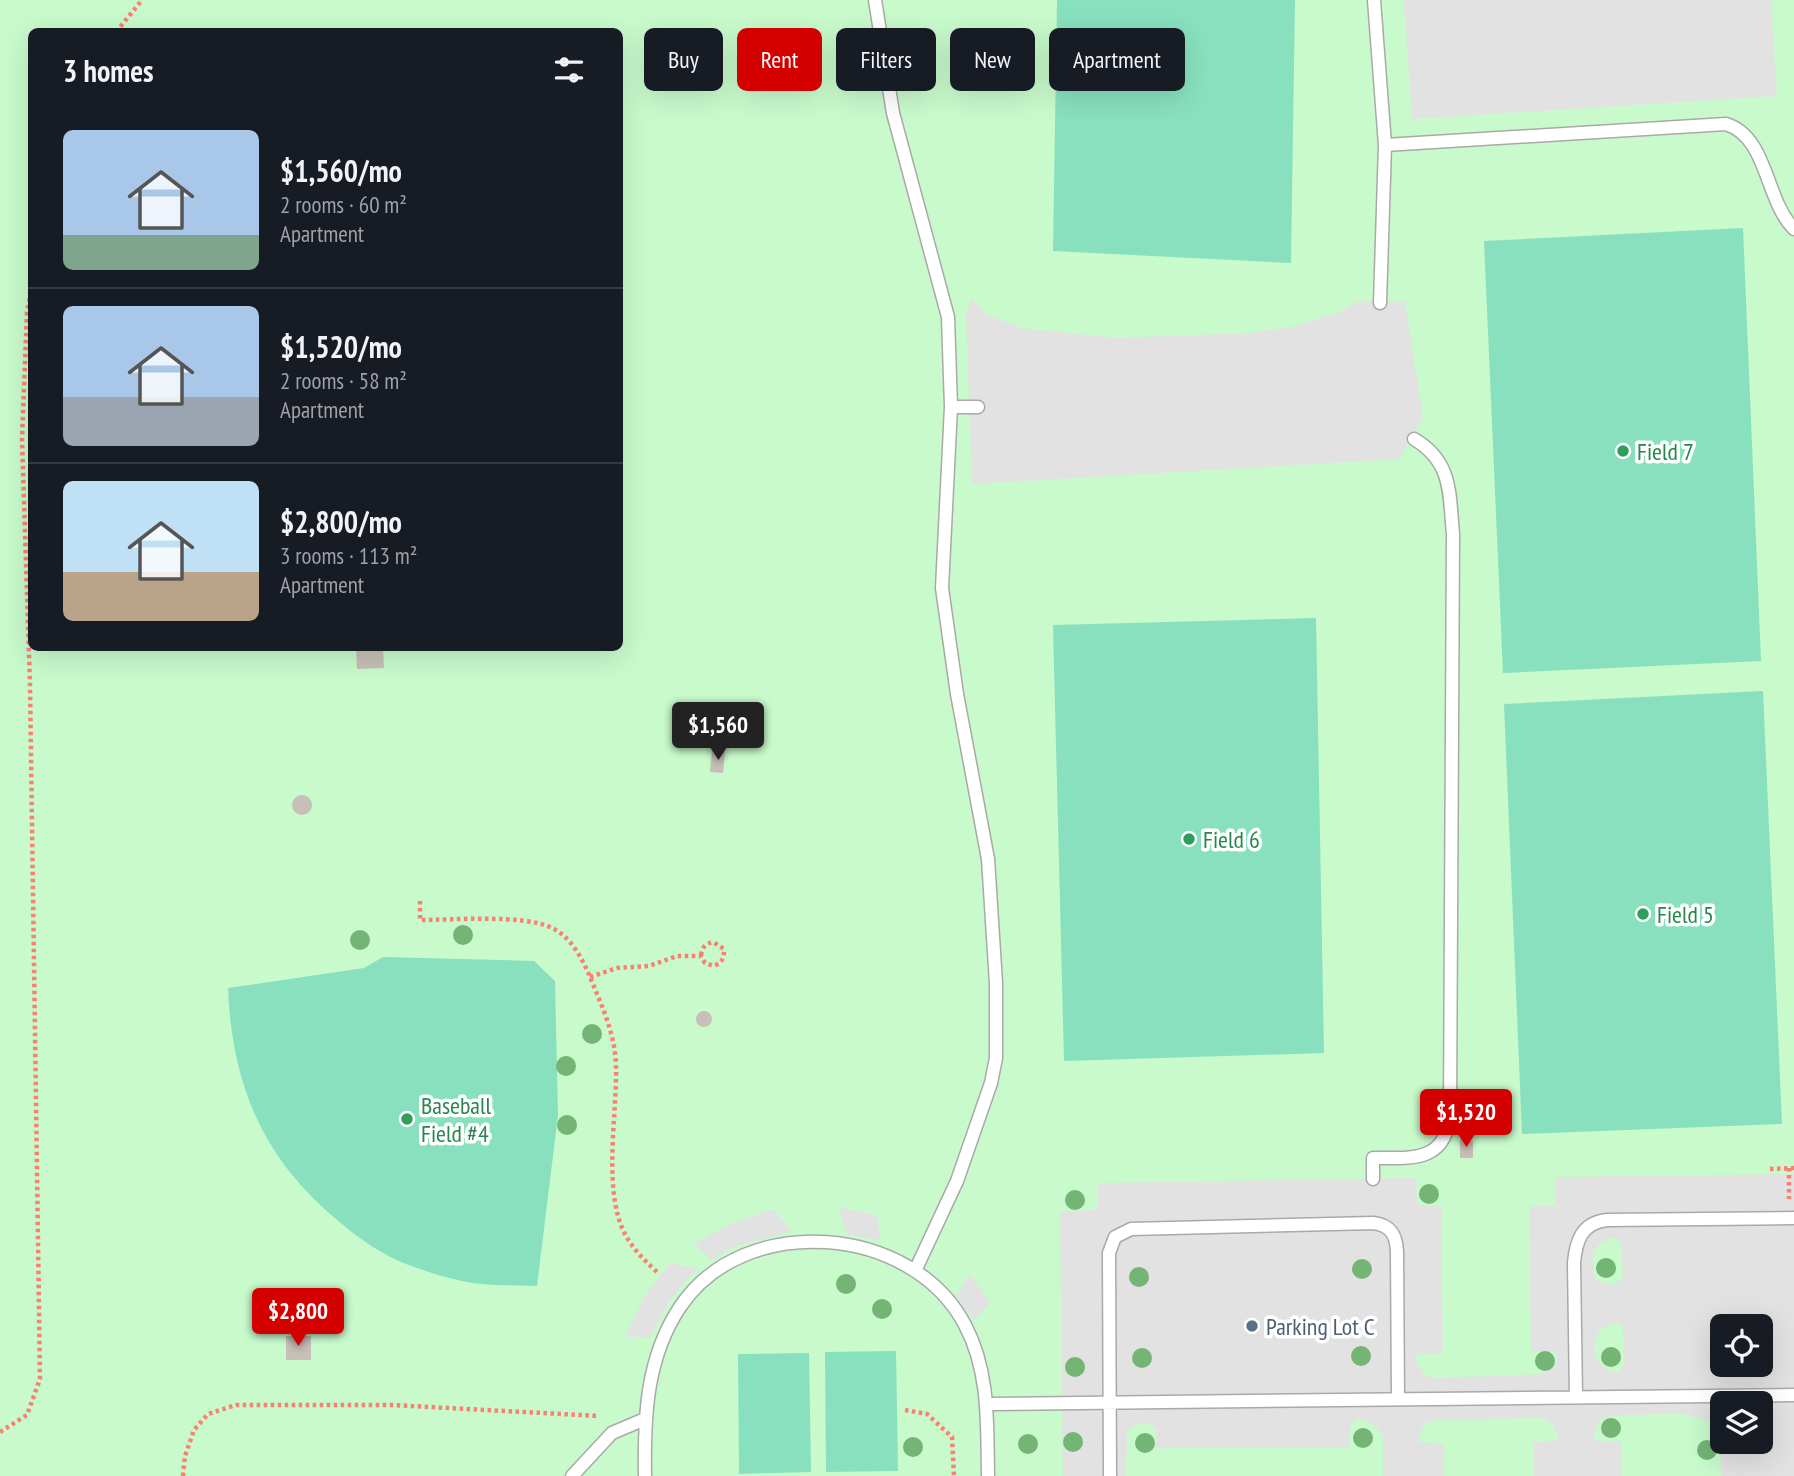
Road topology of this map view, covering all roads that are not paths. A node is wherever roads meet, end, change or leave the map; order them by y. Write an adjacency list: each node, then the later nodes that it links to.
1 (875, 0): 6 (lane)
2 (1374, 0): 3 (lane)
3 (1385, 145): 4 (lane); 5 (lane)
4 (1794, 229)
5 (1380, 303)
6 (951, 407): 7 (lane); 11 (lane)
7 (978, 407)
8 (1414, 439): 9 (lane)
9 (1373, 1180)
10 (1794, 1218): 13 (lane)
11 (915, 1271): 16 (lane); 17 (lane)
12 (1794, 1395): 13 (lane)
13 (1576, 1397): 14 (lane)
14 (1398, 1399): 15 (lane); 15 (lane)
15 (1110, 1402): 16 (lane); 21 (lane)
16 (986, 1404): 20 (lane)
17 (645, 1419): 18 (lane); 19 (lane)
18 (572, 1476)
19 (645, 1476)
20 (988, 1476)
21 (1110, 1476)

